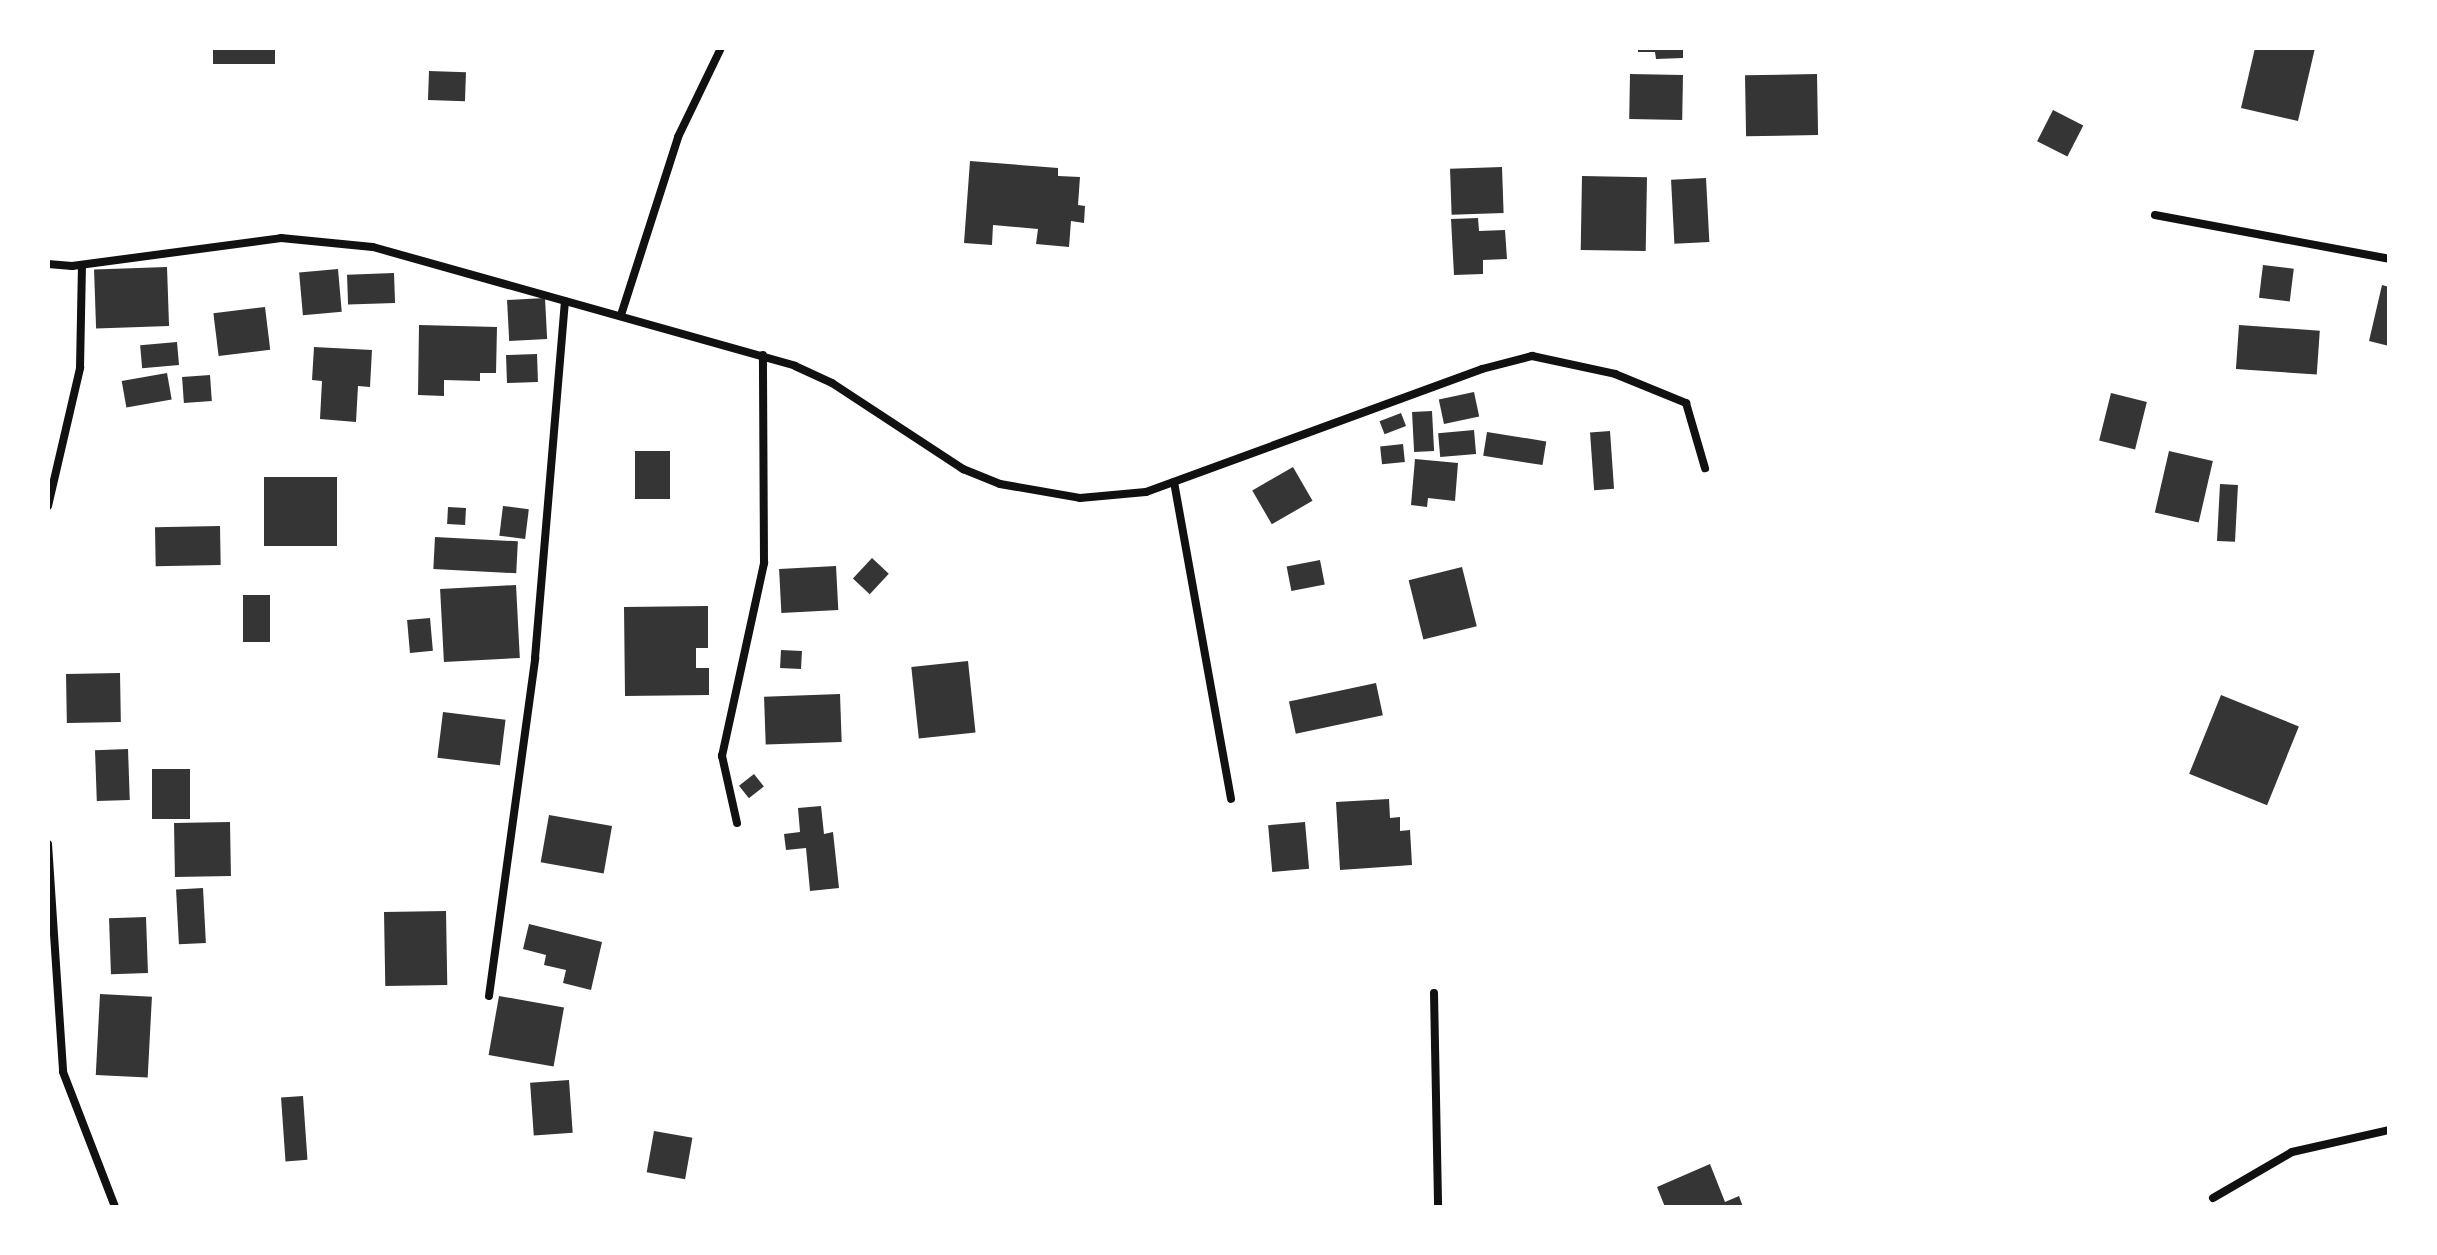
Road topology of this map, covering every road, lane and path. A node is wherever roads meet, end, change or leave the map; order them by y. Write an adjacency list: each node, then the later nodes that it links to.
1 (721, 48): 7 (street)
2 (2155, 215): 3 (street)
3 (2389, 259)
4 (48, 264): 5 (street)
5 (82, 265): 6 (street); 11 (street)
6 (565, 301): 7 (street); 16 (street)
7 (621, 315): 8 (street)
8 (763, 355): 10 (street); 13 (street)
9 (1705, 468): 10 (street)
10 (1174, 482): 12 (street)
11 (48, 506)
12 (1231, 799)
13 (737, 823)
14 (48, 844): 19 (street)
15 (1434, 993): 20 (street)
16 (489, 996)
17 (2389, 1130): 18 (street)
18 (2213, 1198)
19 (115, 1207)
20 (1438, 1207)

